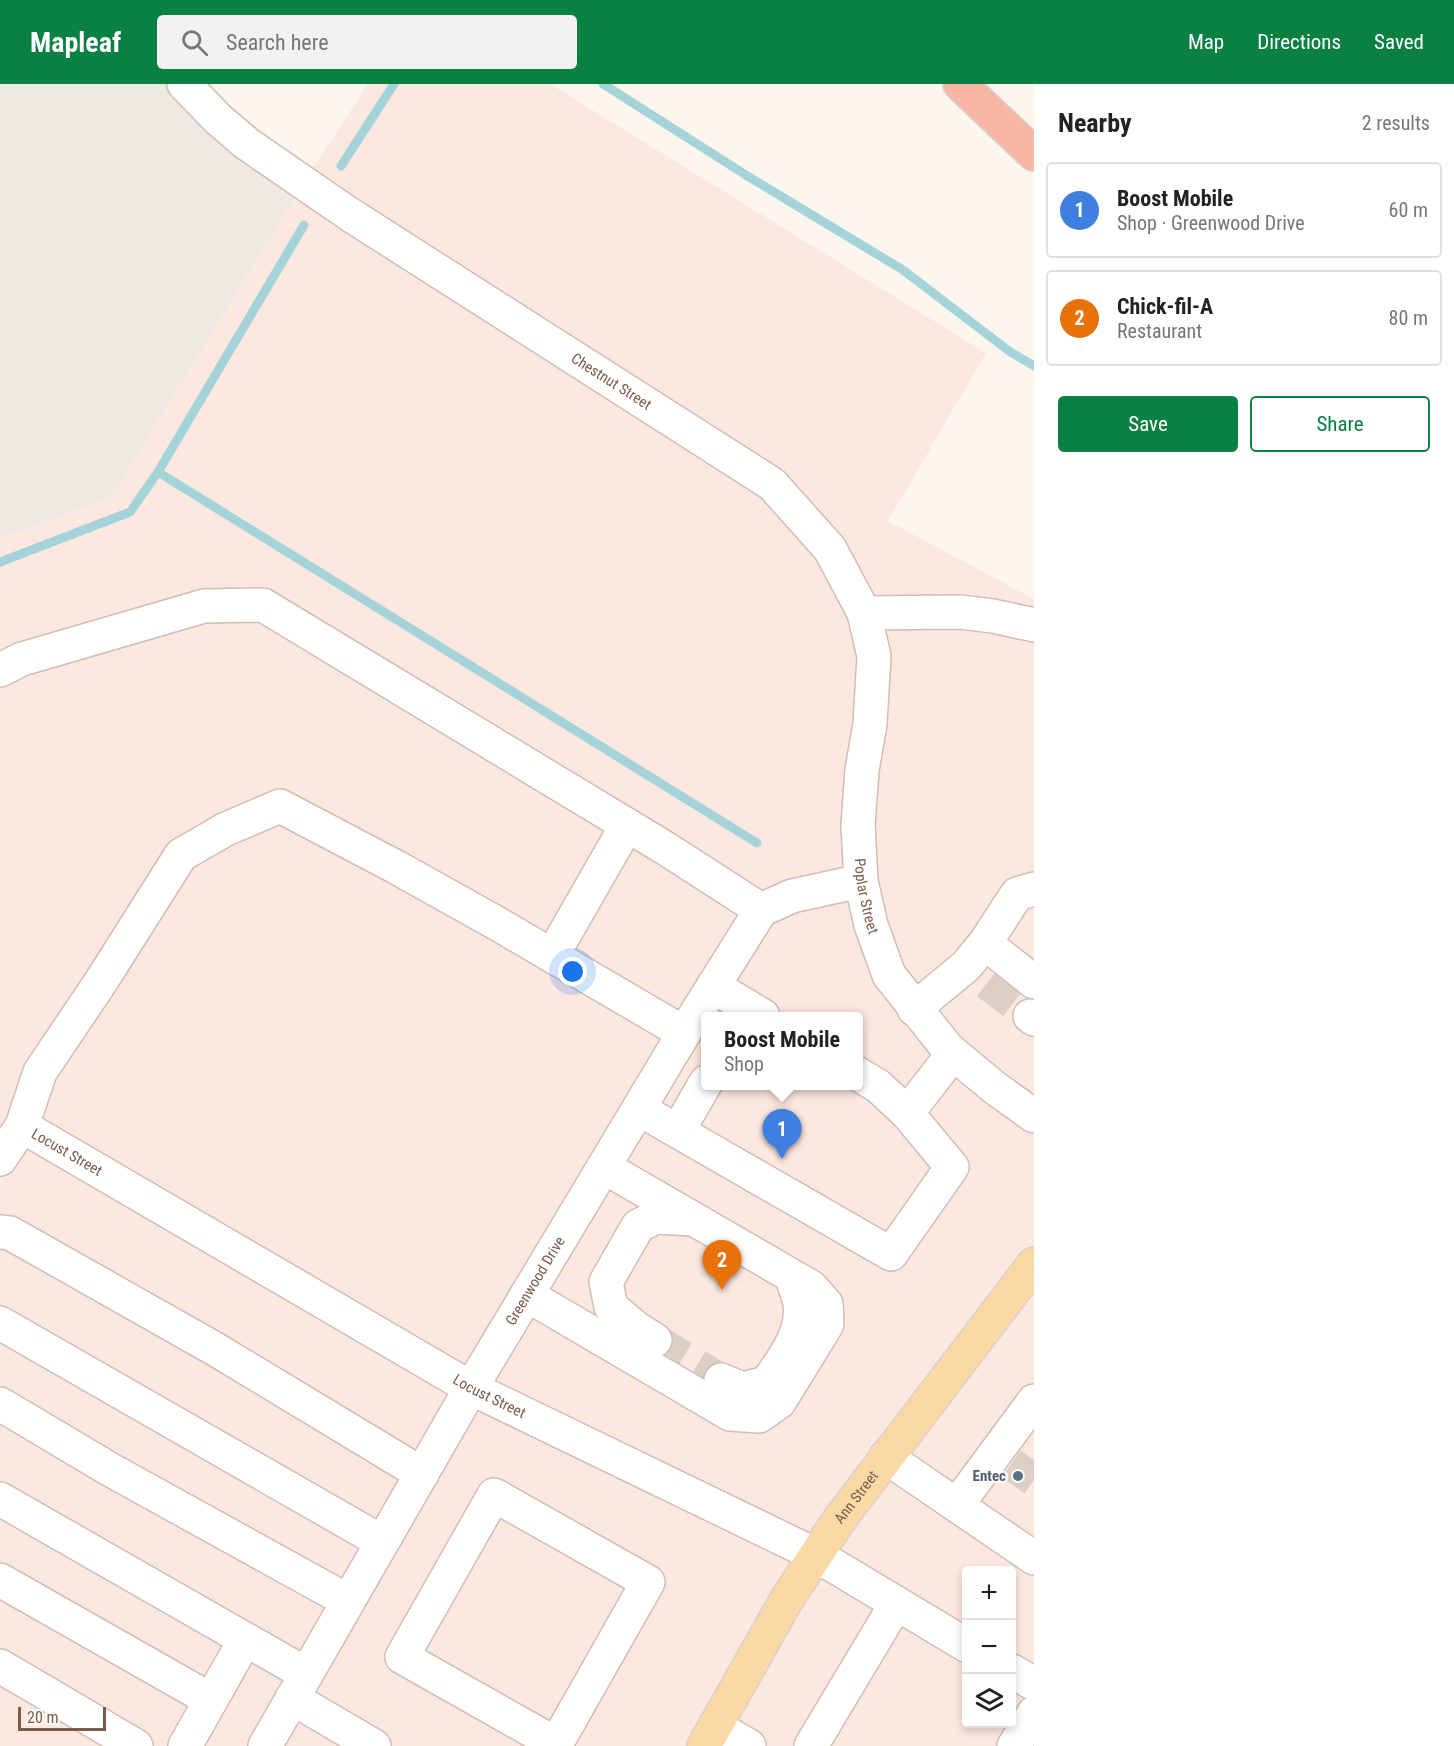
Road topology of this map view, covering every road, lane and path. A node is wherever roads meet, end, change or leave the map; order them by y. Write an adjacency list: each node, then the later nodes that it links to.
1 (184, 84): 4 (street, Chestnut Street)
2 (960, 84): 3 (highway)
3 (1034, 154)
4 (864, 613): 5 (street); 8 (street, Poplar Street)
5 (1034, 626)
6 (0, 670): 7 (street)
7 (627, 825): 10 (street); 11 (street)
8 (861, 881): 10 (street); 15 (street, Poplar Street)
9 (1034, 889): 12 (street)
10 (761, 910): 14 (street, Greenwood Drive)
11 (552, 956): 17 (street); 24 (street)
12 (979, 964): 13 (street); 15 (street)
13 (1034, 982)
14 (713, 986): 16 (street); 17 (street, Greenwood Drive)
15 (914, 1009): 18 (street, Poplar Street)
16 (748, 1012)
17 (684, 1034): 21 (street, Greenwood Drive)
18 (953, 1054): 22 (street); 23 (street, Poplar Street)
19 (863, 1077): 22 (street)
20 (701, 1089): 25 (street)
21 (639, 1108): 25 (street); 27 (street, Greenwood Drive)
22 (907, 1113): 25 (street)
23 (1033, 1113)
24 (22, 1126): 26 (street); 36 (street, Locust Street)
25 (678, 1131)
26 (0, 1159)
27 (604, 1167): 28 (street); 32 (street, Greenwood Drive)
28 (693, 1219): 31 (street); 34 (street)
29 (0, 1232): 40 (street)
30 (1034, 1264): 39 (main road, Ann Street)
31 (791, 1276): 32 (street); 35 (street)
32 (527, 1295): 36 (street, Greenwood Drive)
33 (0, 1323): 43 (street)
34 (655, 1340)
35 (721, 1380)
36 (471, 1388): 40 (street, Greenwood Drive); 44 (street, Locust Street)
37 (0, 1404): 47 (street)
38 (1031, 1412): 42 (street)
39 (886, 1457): 42 (street); 44 (main road, Ann Street)
40 (422, 1474): 43 (street, Greenwood Drive)
41 (0, 1499): 49 (street)
42 (957, 1505): 45 (street)
43 (382, 1542): 47 (street, Greenwood Drive)
44 (816, 1555): 48 (street, Locust Street); 57 (main road, Ann Street)
45 (1034, 1558)
46 (0, 1580): 55 (street)
47 (348, 1601): 54 (street, Greenwood Drive)
48 (896, 1604): 50 (street, Locust Street); 64 (street)
49 (245, 1640): 54 (street); 55 (street)
50 (962, 1643)
51 (0, 1666): 59 (street)
52 (1016, 1674): 53 (street)
53 (1034, 1684)
54 (299, 1686): 61 (street, Greenwood Drive); 62 (street)
55 (211, 1701): 60 (street)
56 (1034, 1713): 65 (street)
57 (709, 1736): 63 (street)
58 (556, 1745): 58 (street)
59 (136, 1746)
60 (185, 1746)
61 (265, 1746)
62 (374, 1746)
63 (749, 1746)
64 (811, 1746)
65 (1014, 1746)

